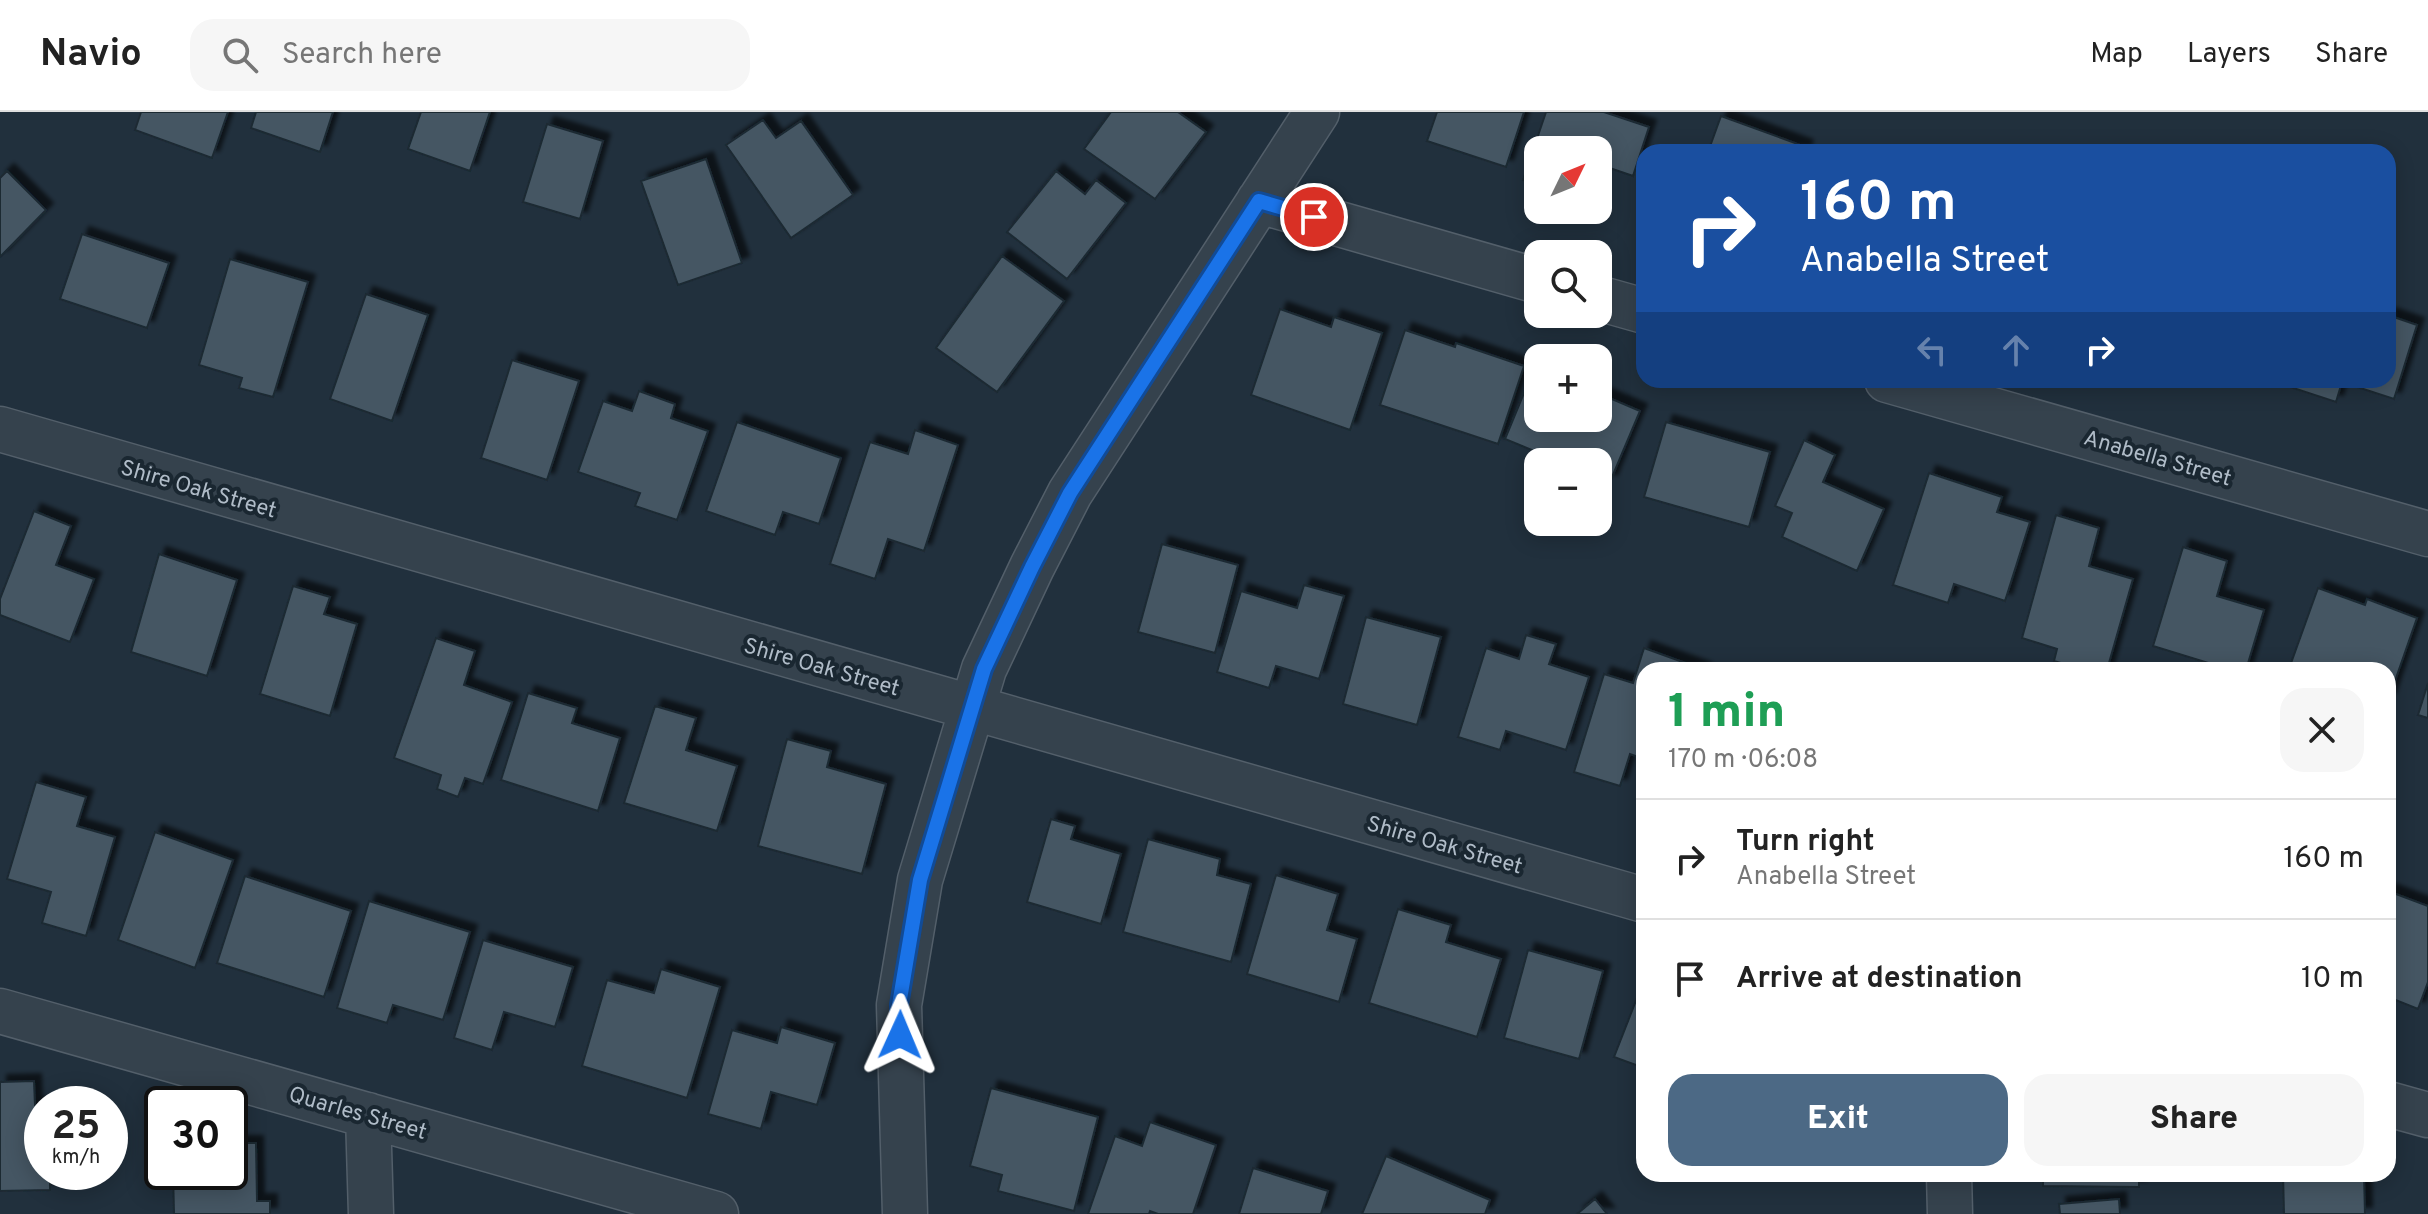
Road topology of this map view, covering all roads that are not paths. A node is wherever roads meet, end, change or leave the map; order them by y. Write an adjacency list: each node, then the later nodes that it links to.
1 (1317, 112): 2 (street)
2 (1259, 201): 3 (street); 9 (street)
3 (1524, 277)
4 (1612, 302): 5 (street)
5 (1636, 309)
6 (1915, 388): 8 (street, Anabella Street)
7 (0, 429): 9 (street, Shire Oak Street)
8 (2428, 534)
9 (972, 709): 10 (street, Shire Oak Street); 18 (street)
10 (1636, 898)
11 (0, 1011): 13 (street, Quarles Street)
12 (2396, 1106): 14 (street)
13 (368, 1115): 16 (street); 17 (street, Quarles Street)
14 (2428, 1115)
15 (1949, 1182): 19 (street)
16 (371, 1214)
17 (716, 1214)
18 (905, 1214)
19 (1950, 1214)

